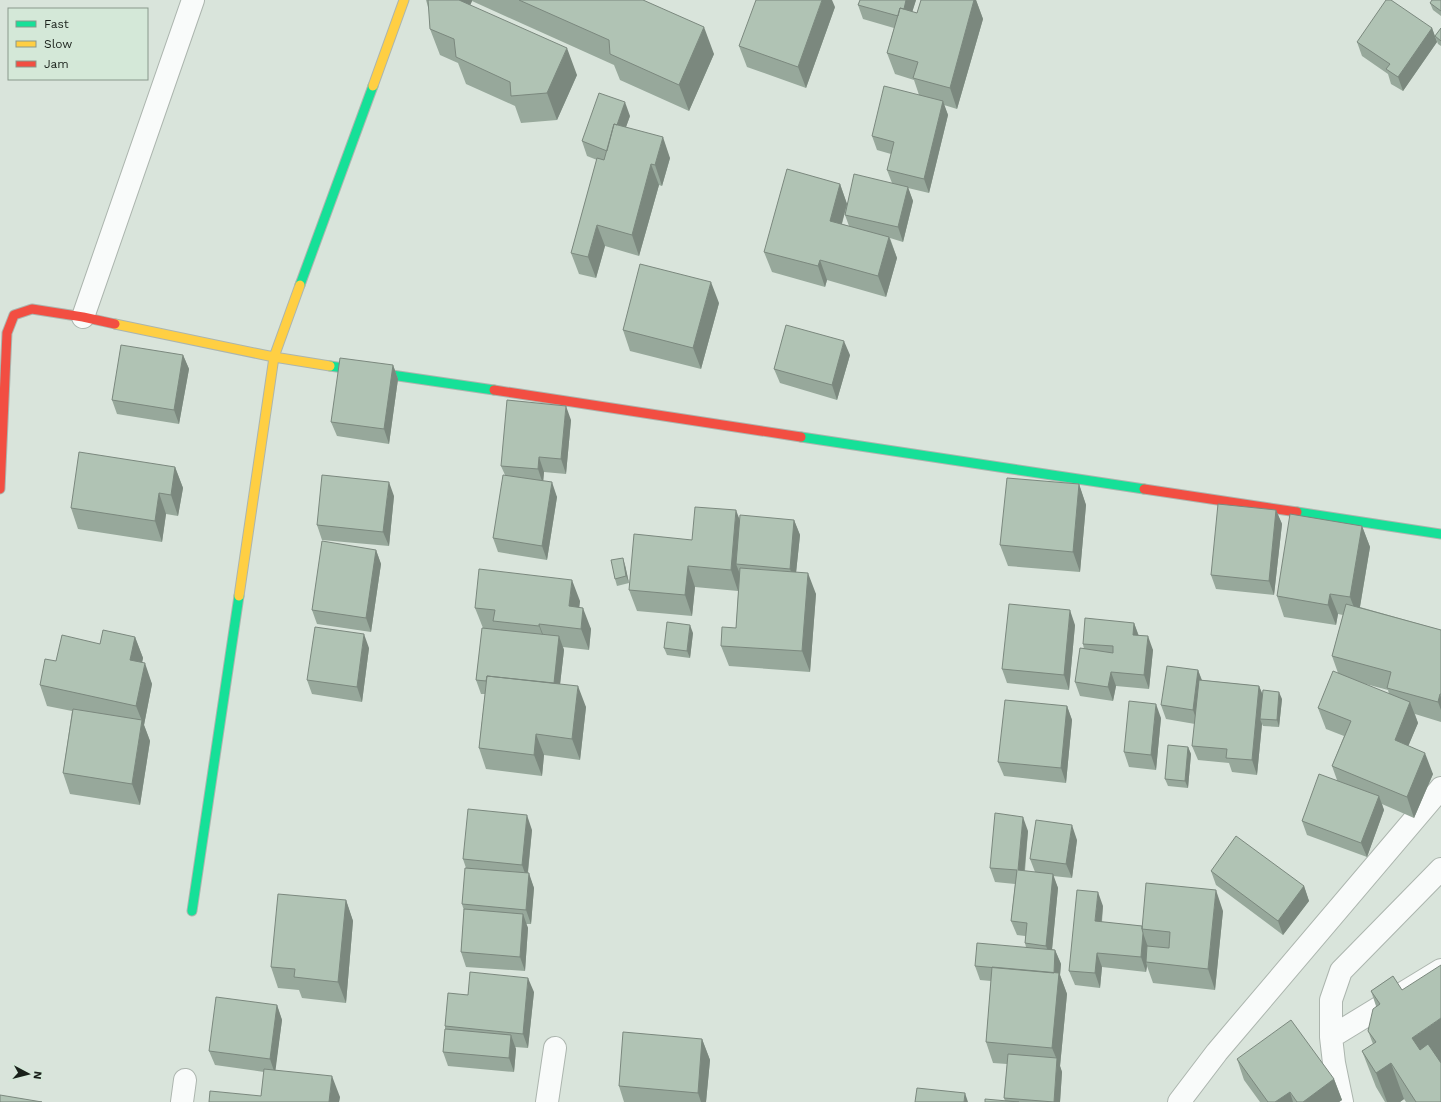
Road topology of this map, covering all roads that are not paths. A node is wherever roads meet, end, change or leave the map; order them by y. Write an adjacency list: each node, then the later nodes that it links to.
1 (193, 0): 3 (street)
2 (404, 0): 4 (street)
3 (83, 317): 4 (street); 5 (street)
4 (274, 357): 6 (street); 9 (street)
5 (0, 489)
6 (1441, 534)
7 (1441, 788): 16 (street)
8 (1441, 869): 11 (street)
9 (192, 911)
10 (1441, 970): 11 (street)
11 (1331, 1038): 17 (street)
12 (554, 1048): 15 (street)
13 (185, 1080): 14 (street)
14 (182, 1102)
15 (547, 1102)
16 (1179, 1102)
17 (1342, 1102)

